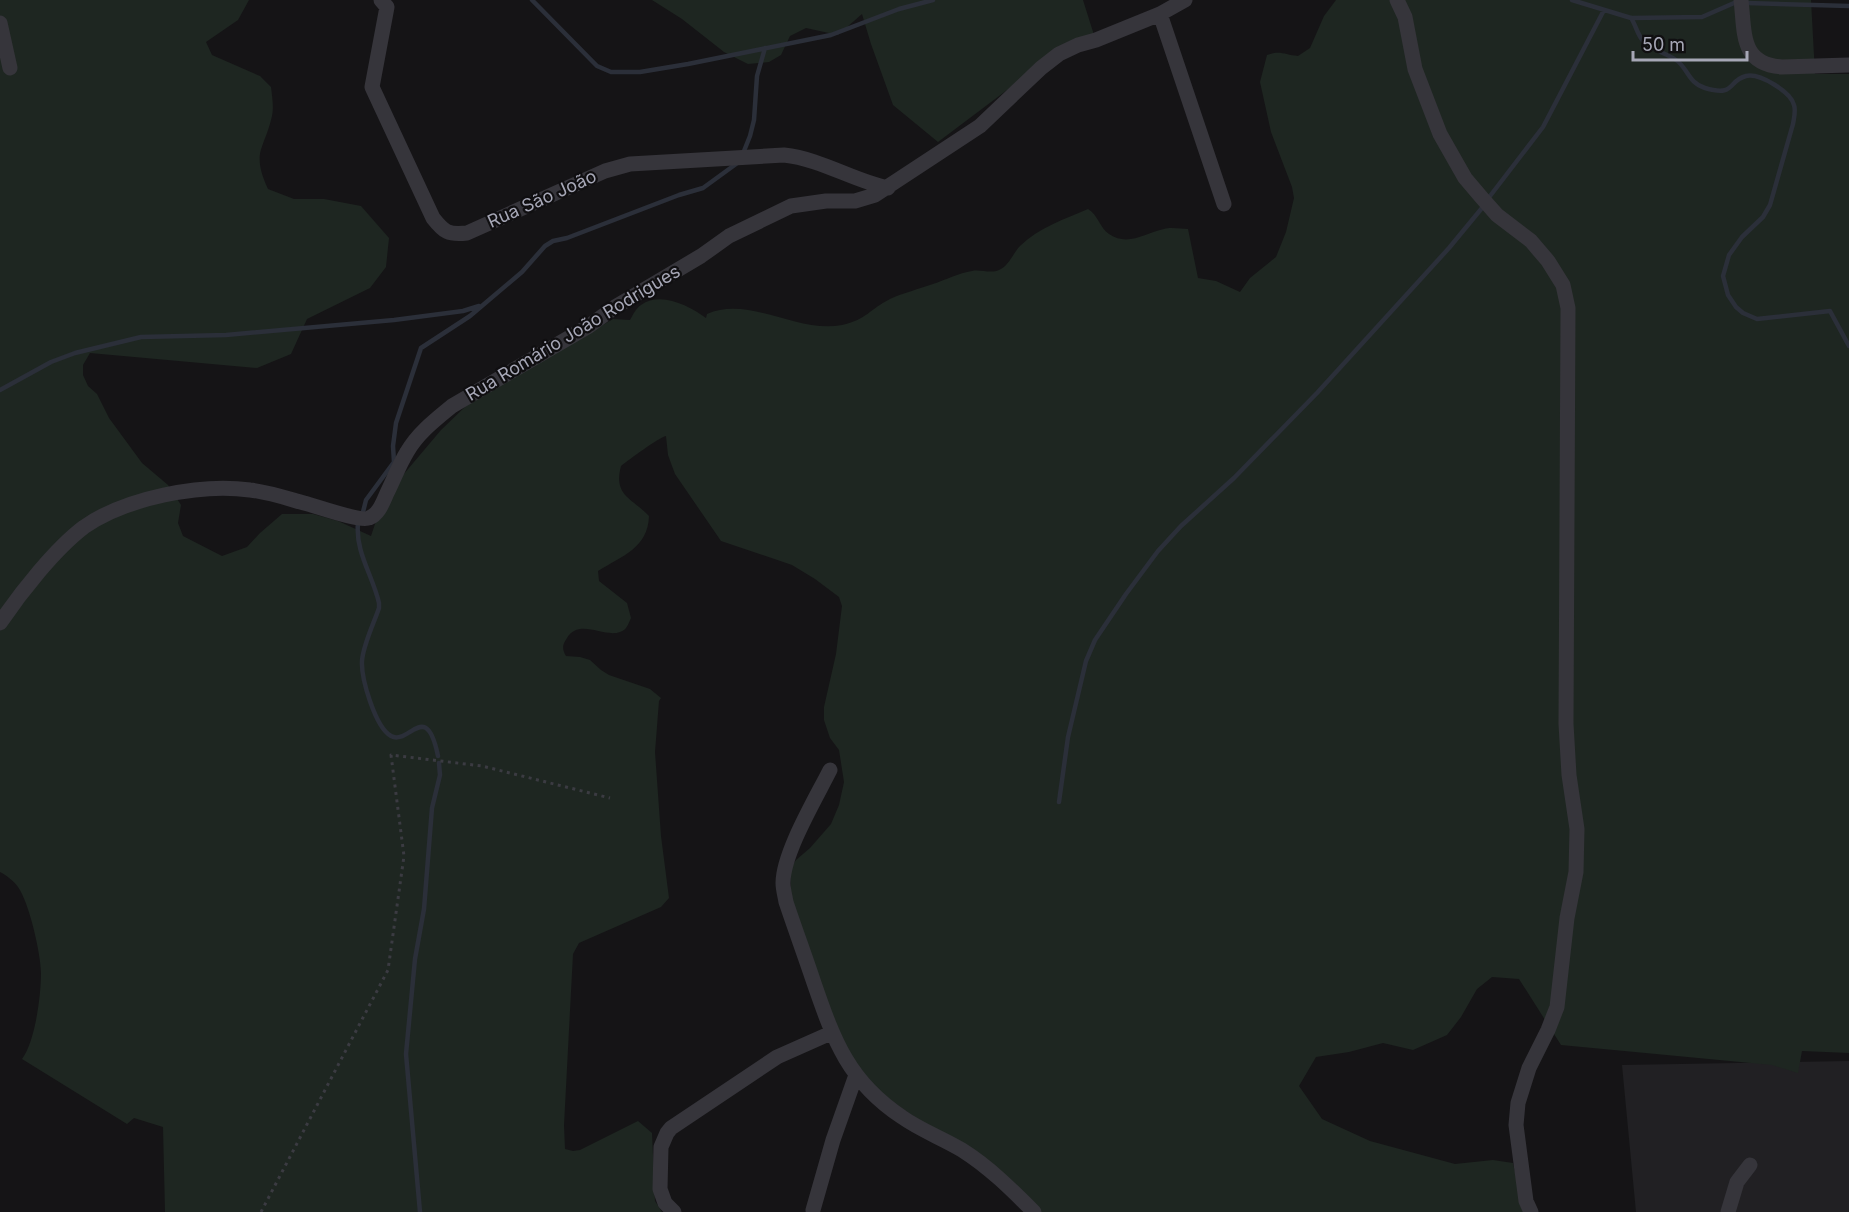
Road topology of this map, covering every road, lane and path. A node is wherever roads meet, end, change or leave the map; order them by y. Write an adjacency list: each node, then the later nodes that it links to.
1 (381, 0): 9 (street, Rua São João)
2 (1185, 0): 5 (street, Rua Romário João Rodrigues)
3 (1397, 0): 21 (street)
4 (1741, 0): 7 (street)
5 (1160, 14): 9 (street, Rua Romário João Rodrigues); 10 (street)
6 (0, 23): 8 (street)
7 (1849, 65)
8 (10, 68)
9 (888, 188): 11 (street, Rua Romário João Rodrigues)
10 (1224, 204)
11 (0, 623)
12 (830, 770): 14 (street)
13 (610, 798): 18 (path)
14 (831, 1033): 15 (street); 19 (street)
15 (856, 1075): 17 (street); 20 (street)
16 (1750, 1165): 22 (street)
17 (815, 1211)
18 (261, 1212)
19 (674, 1212)
20 (1034, 1212)
21 (1531, 1212)
22 (1728, 1212)

